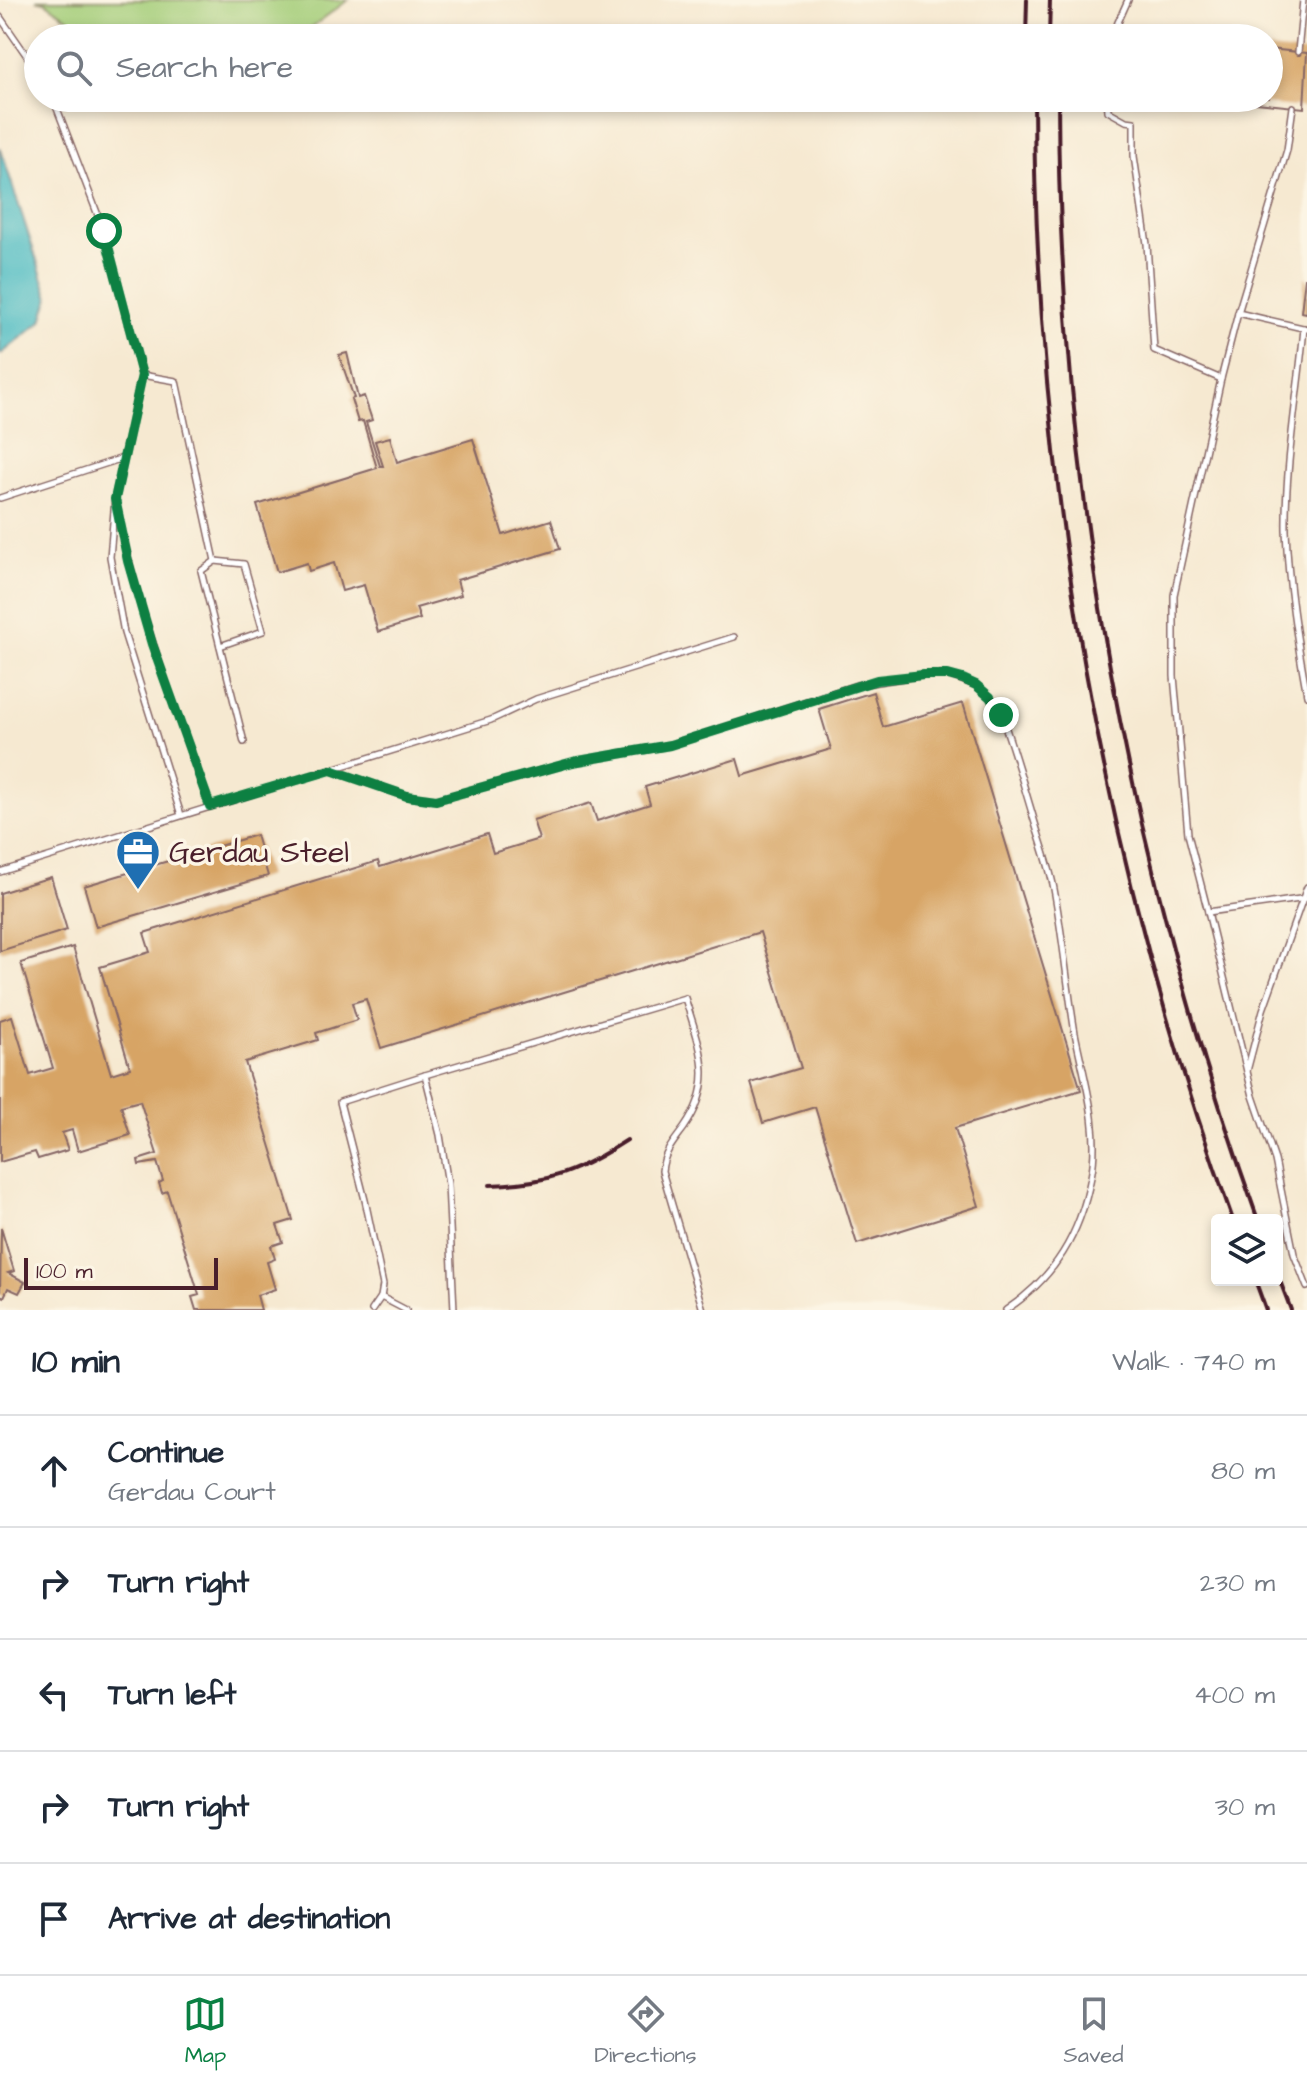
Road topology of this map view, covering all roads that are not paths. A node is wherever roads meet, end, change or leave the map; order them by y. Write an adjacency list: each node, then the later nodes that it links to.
1 (1128, 0): 4 (lane)
2 (1303, 0): 6 (lane)
3 (0, 17): 5 (lane)
4 (1117, 24)
5 (24, 52)
6 (1298, 52)
7 (1293, 107): 10 (lane)
8 (58, 112): 12 (lane)
9 (1110, 112): 13 (lane)
10 (1238, 313): 11 (lane); 13 (lane)
11 (1305, 328): 20 (lane)
12 (142, 375): 14 (lane); 17 (lane)
13 (1221, 379): 28 (lane)
14 (123, 458): 15 (lane); 16 (lane)
15 (0, 498)
16 (115, 499): 23 (lane); 24 (lane)
17 (215, 561): 19 (lane); 19 (lane)
18 (734, 637): 22 (lane)
19 (220, 646): 21 (lane)
20 (1307, 695)
21 (244, 742)
22 (331, 770): 23 (lane); 37 (lane)
23 (210, 806): 24 (lane)
24 (181, 815): 25 (lane)
25 (0, 872)
26 (1307, 887): 27 (lane)
27 (1305, 898): 28 (lane); 29 (lane)
28 (1208, 912): 29 (lane)
29 (1247, 1072): 31 (lane)
30 (425, 1075): 32 (lane); 35 (lane); 36 (lane)
31 (1307, 1287)
32 (381, 1297): 33 (lane); 34 (lane)
33 (372, 1310)
34 (406, 1310)
35 (454, 1310)
36 (703, 1310)
37 (1006, 1310)

